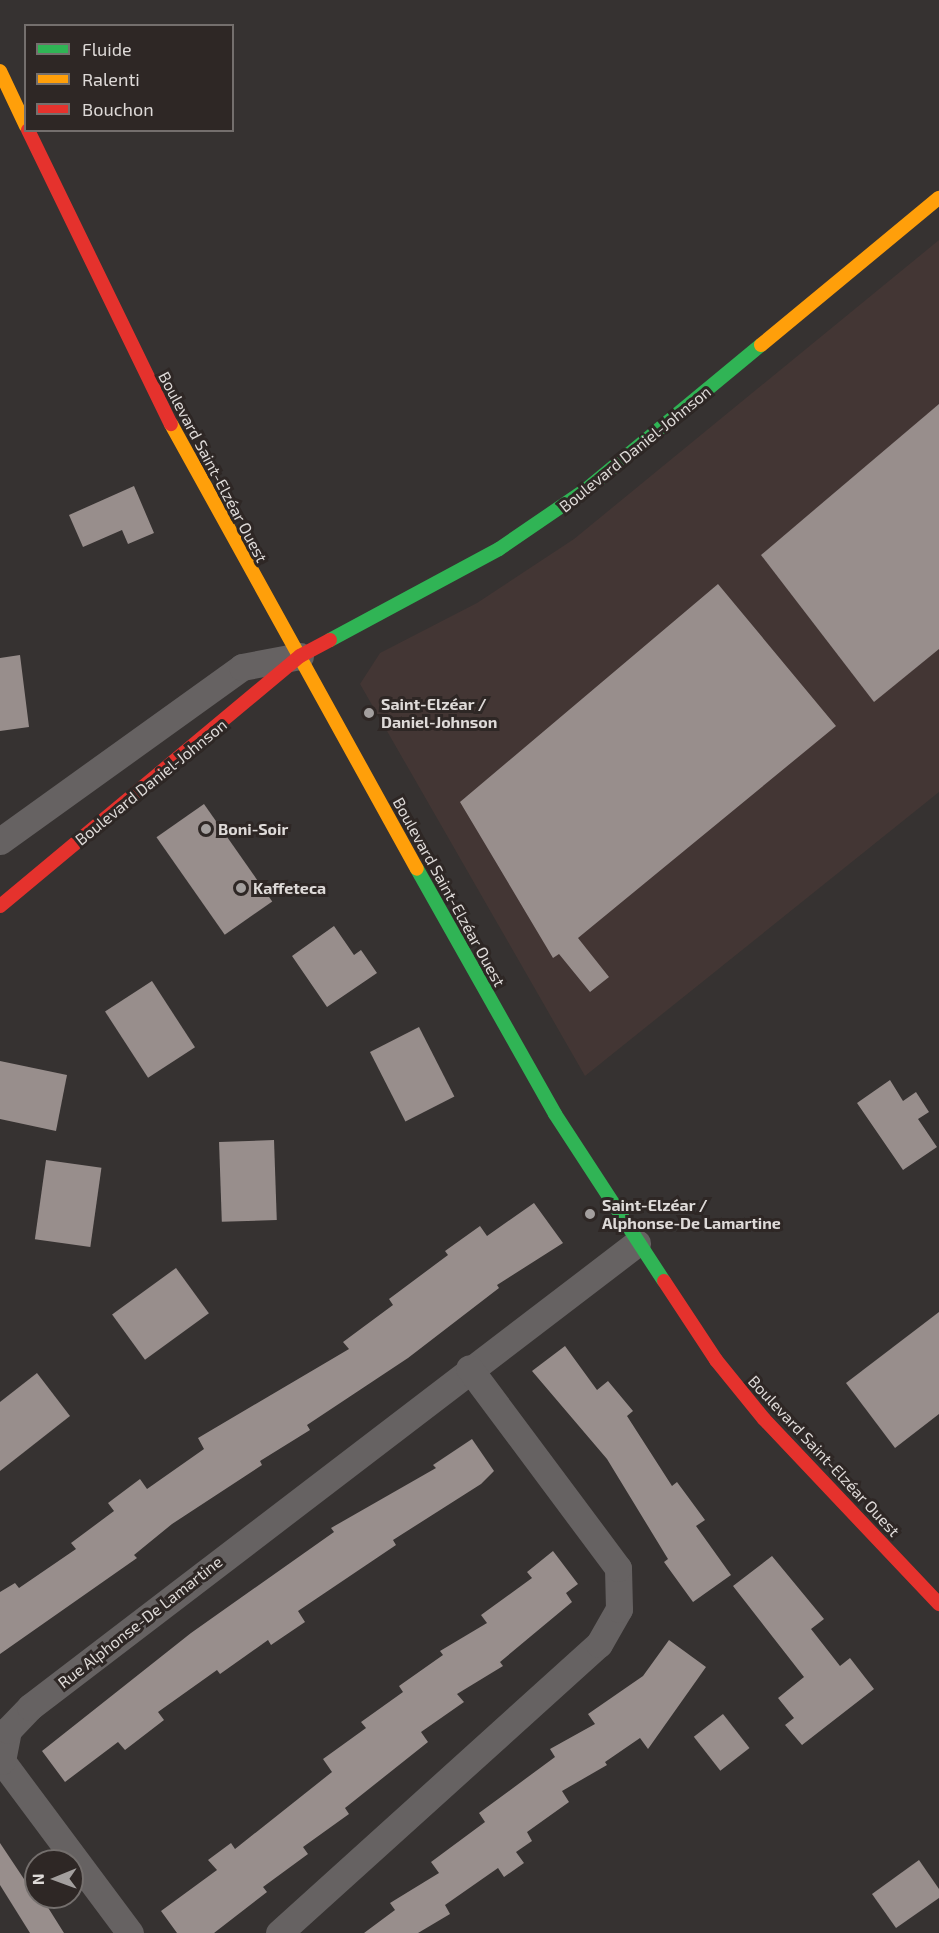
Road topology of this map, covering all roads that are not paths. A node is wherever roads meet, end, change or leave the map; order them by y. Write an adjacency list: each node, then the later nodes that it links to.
1 (0, 71): 2 (street)
2 (24, 122)
3 (29, 132): 5 (street, Boulevard Saint-Elzéar Ouest)
4 (939, 198): 5 (street, Boulevard Daniel-Johnson)
5 (300, 656): 6 (street, Boulevard Daniel-Johnson); 7 (street, Boulevard Daniel-Johnson); 8 (street, Boulevard Saint-Elzéar Ouest)
6 (0, 841)
7 (0, 906)
8 (637, 1243): 9 (street, Rue Alphonse-De Lamartine); 10 (street, Boulevard Saint-Elzéar Ouest)
9 (469, 1368): 11 (street, Rue Alphonse-De Lamartine); 12 (street)
10 (939, 1604)
11 (130, 1933)
12 (279, 1933)

